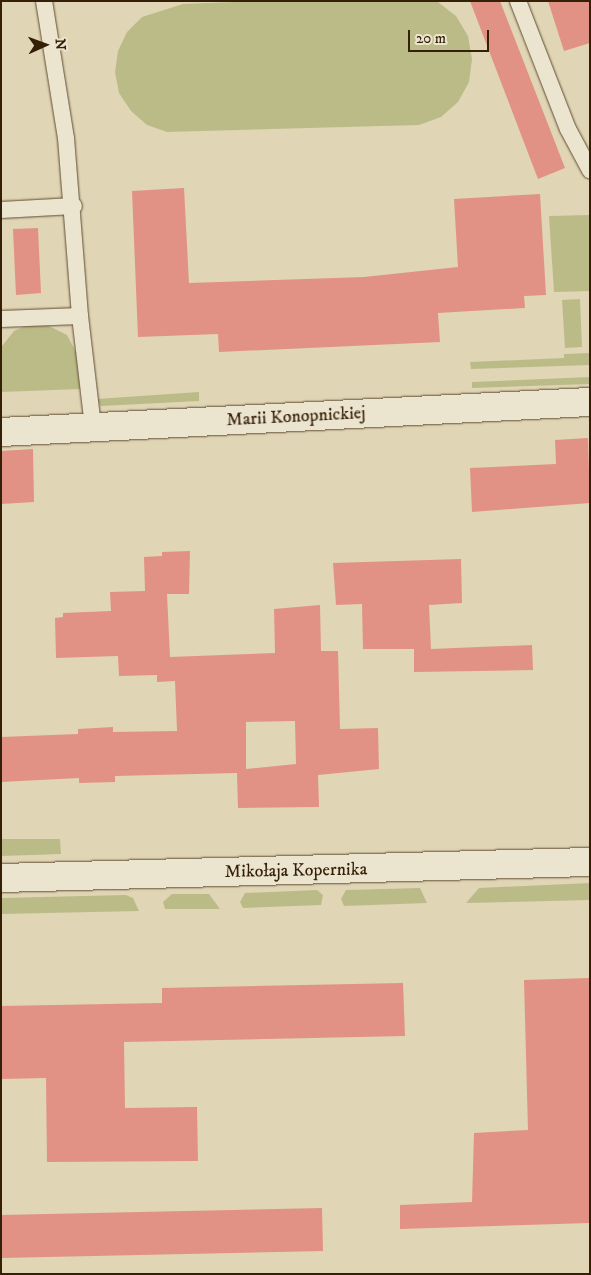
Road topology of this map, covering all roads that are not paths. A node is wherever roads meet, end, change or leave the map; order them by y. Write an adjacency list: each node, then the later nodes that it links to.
1 (44, 1): 4 (lane)
2 (518, 1): 3 (lane)
3 (590, 170)
4 (74, 206): 5 (lane); 6 (lane)
5 (1, 210)
6 (80, 316): 7 (lane); 9 (lane)
7 (1, 319)
8 (590, 402): 9 (street, Marii Konopnickiej)
9 (93, 427): 10 (street, Marii Konopnickiej)
10 (1, 432)
11 (590, 862): 12 (street, Mikołaja Kopernika)
12 (1, 878)

